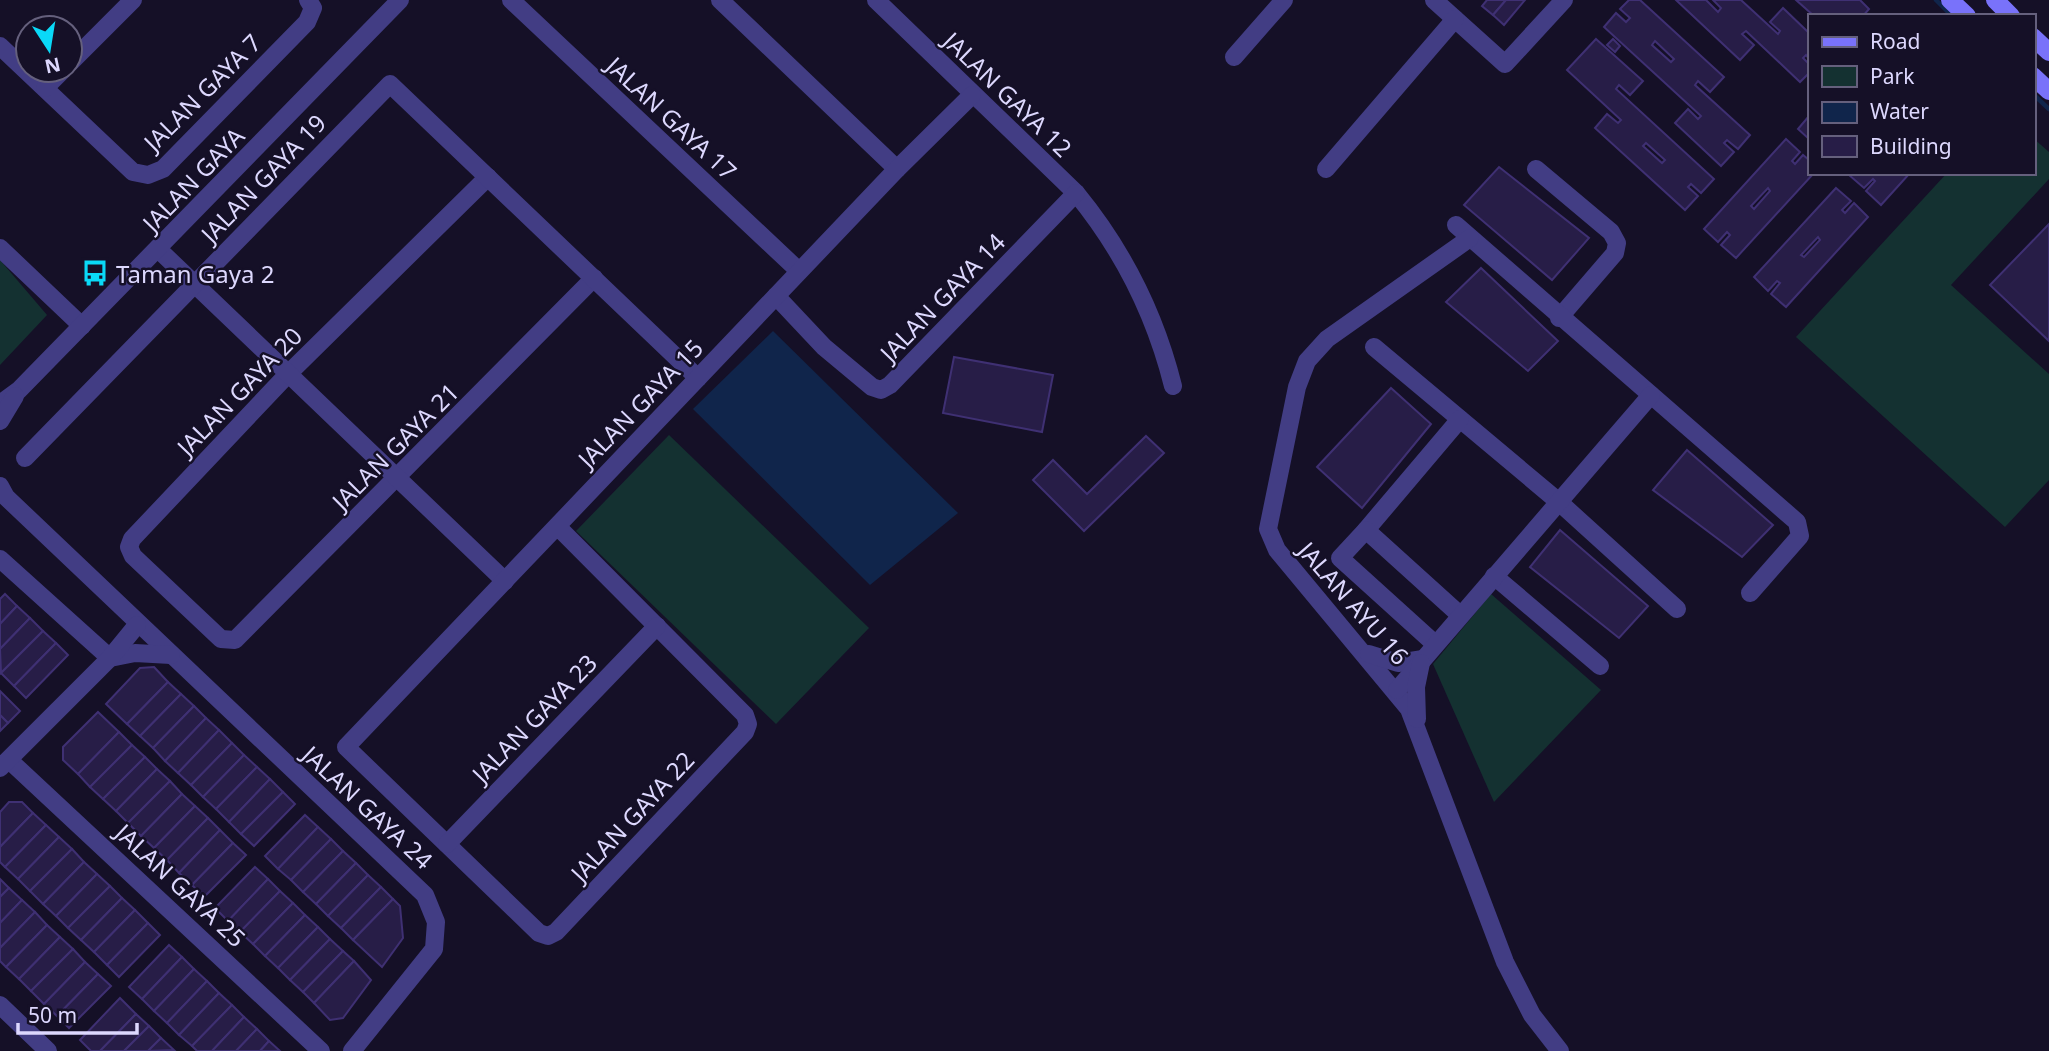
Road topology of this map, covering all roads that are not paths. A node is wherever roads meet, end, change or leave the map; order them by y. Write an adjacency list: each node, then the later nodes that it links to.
1 (133, 0): 17 (street)
2 (400, 0): 33 (street, JALAN GAYA)
3 (511, 0): 34 (street, JALAN GAYA 17)
4 (720, 0): 25 (street)
5 (876, 0): 24 (street, JALAN GAYA 12)
6 (1284, 0): 19 (street)
7 (1434, 0): 14 (street)
8 (1564, 0): 14 (street)
9 (1950, 0): 12 (main road)
10 (1994, 0): 13 (main road)
11 (310, 4): 22 (street, JALAN GAYA 7)
12 (1965, 14)
13 (2009, 14)
14 (1455, 19): 26 (street)
15 (2035, 39): 18 (main road)
16 (0, 46): 22 (street)
17 (84, 50)
18 (2049, 52)
19 (1234, 57)
20 (2035, 78): 23 (main road)
21 (49, 84): 22 (street)
22 (45, 88)
23 (2049, 91)
24 (972, 95): 25 (street, JALAN GAYA 15); 29 (street, JALAN GAYA 12)
25 (897, 169): 34 (street, JALAN GAYA 15)
26 (1326, 169)
27 (1536, 169): 38 (street)
28 (488, 177): 35 (street); 36 (street, JALAN GAYA 19); 41 (street, JALAN GAYA 20)
29 (1076, 193): 37 (street, JALAN GAYA 14); 43 (street, JALAN GAYA 12)
30 (1456, 225): 31 (street)
31 (1470, 237): 38 (street); 65 (street, JALAN AYU 16)
32 (0, 248): 39 (street)
33 (159, 250): 36 (street); 39 (street, JALAN GAYA)
34 (799, 271): 37 (street, JALAN GAYA 15)
35 (594, 278): 42 (street); 50 (street, JALAN GAYA 21)
36 (194, 284): 41 (street); 49 (street, JALAN GAYA 19)
37 (776, 296): 42 (street, JALAN GAYA 15)
38 (1559, 318): 45 (street)
39 (82, 326): 44 (street, JALAN GAYA)
40 (1374, 347): 47 (street)
41 (288, 374): 50 (street); 63 (street, JALAN GAYA 20)
42 (698, 378): 53 (street, JALAN GAYA 15)
43 (1173, 386)
44 (19, 390): 46 (street, JALAN GAYA); 48 (street, JALAN GAYA)
45 (1651, 395): 52 (street); 58 (street)
46 (0, 404)
47 (1460, 419): 52 (street); 54 (street)
48 (0, 421)
49 (25, 458)
50 (398, 479): 57 (street); 63 (street, JALAN GAYA 21)
51 (2, 493): 61 (street, JALAN GAYA 24)
52 (1559, 502): 56 (street); 59 (street)
53 (557, 526): 57 (street, JALAN GAYA 15); 62 (street, JALAN GAYA 22)
54 (1366, 530): 60 (street); 64 (street)
55 (0, 558): 67 (street)
56 (1494, 576): 60 (street); 69 (street)
57 (505, 581): 72 (street, JALAN GAYA 15)
58 (1749, 593)
59 (1677, 609)
60 (1461, 615): 64 (street)
61 (137, 625): 66 (street, JALAN GAYA 24); 67 (street)
62 (657, 626): 74 (street, JALAN GAYA 23); 74 (street, JALAN GAYA 22)
63 (227, 641)
64 (1435, 644): 68 (street)
65 (1364, 651): 68 (street); 70 (street, JALAN AYU 16)
66 (172, 655): 67 (street); 79 (street, JALAN GAYA 24)
67 (110, 659): 73 (street)
68 (1423, 659): 70 (street); 71 (street)
69 (1600, 666)
70 (1397, 690): 71 (street, JALAN AYU 16)
71 (1419, 729): 80 (street, JALAN AYU 16)
72 (346, 747): 74 (street, JALAN GAYA 22)
73 (4, 764): 76 (street, JALAN GAYA 25)
74 (447, 844)
75 (0, 1005): 77 (street)
76 (320, 1049): 78 (street, JALAN GAYA 25)
77 (48, 1051)
78 (345, 1051)
79 (352, 1051)
80 (1560, 1051)

